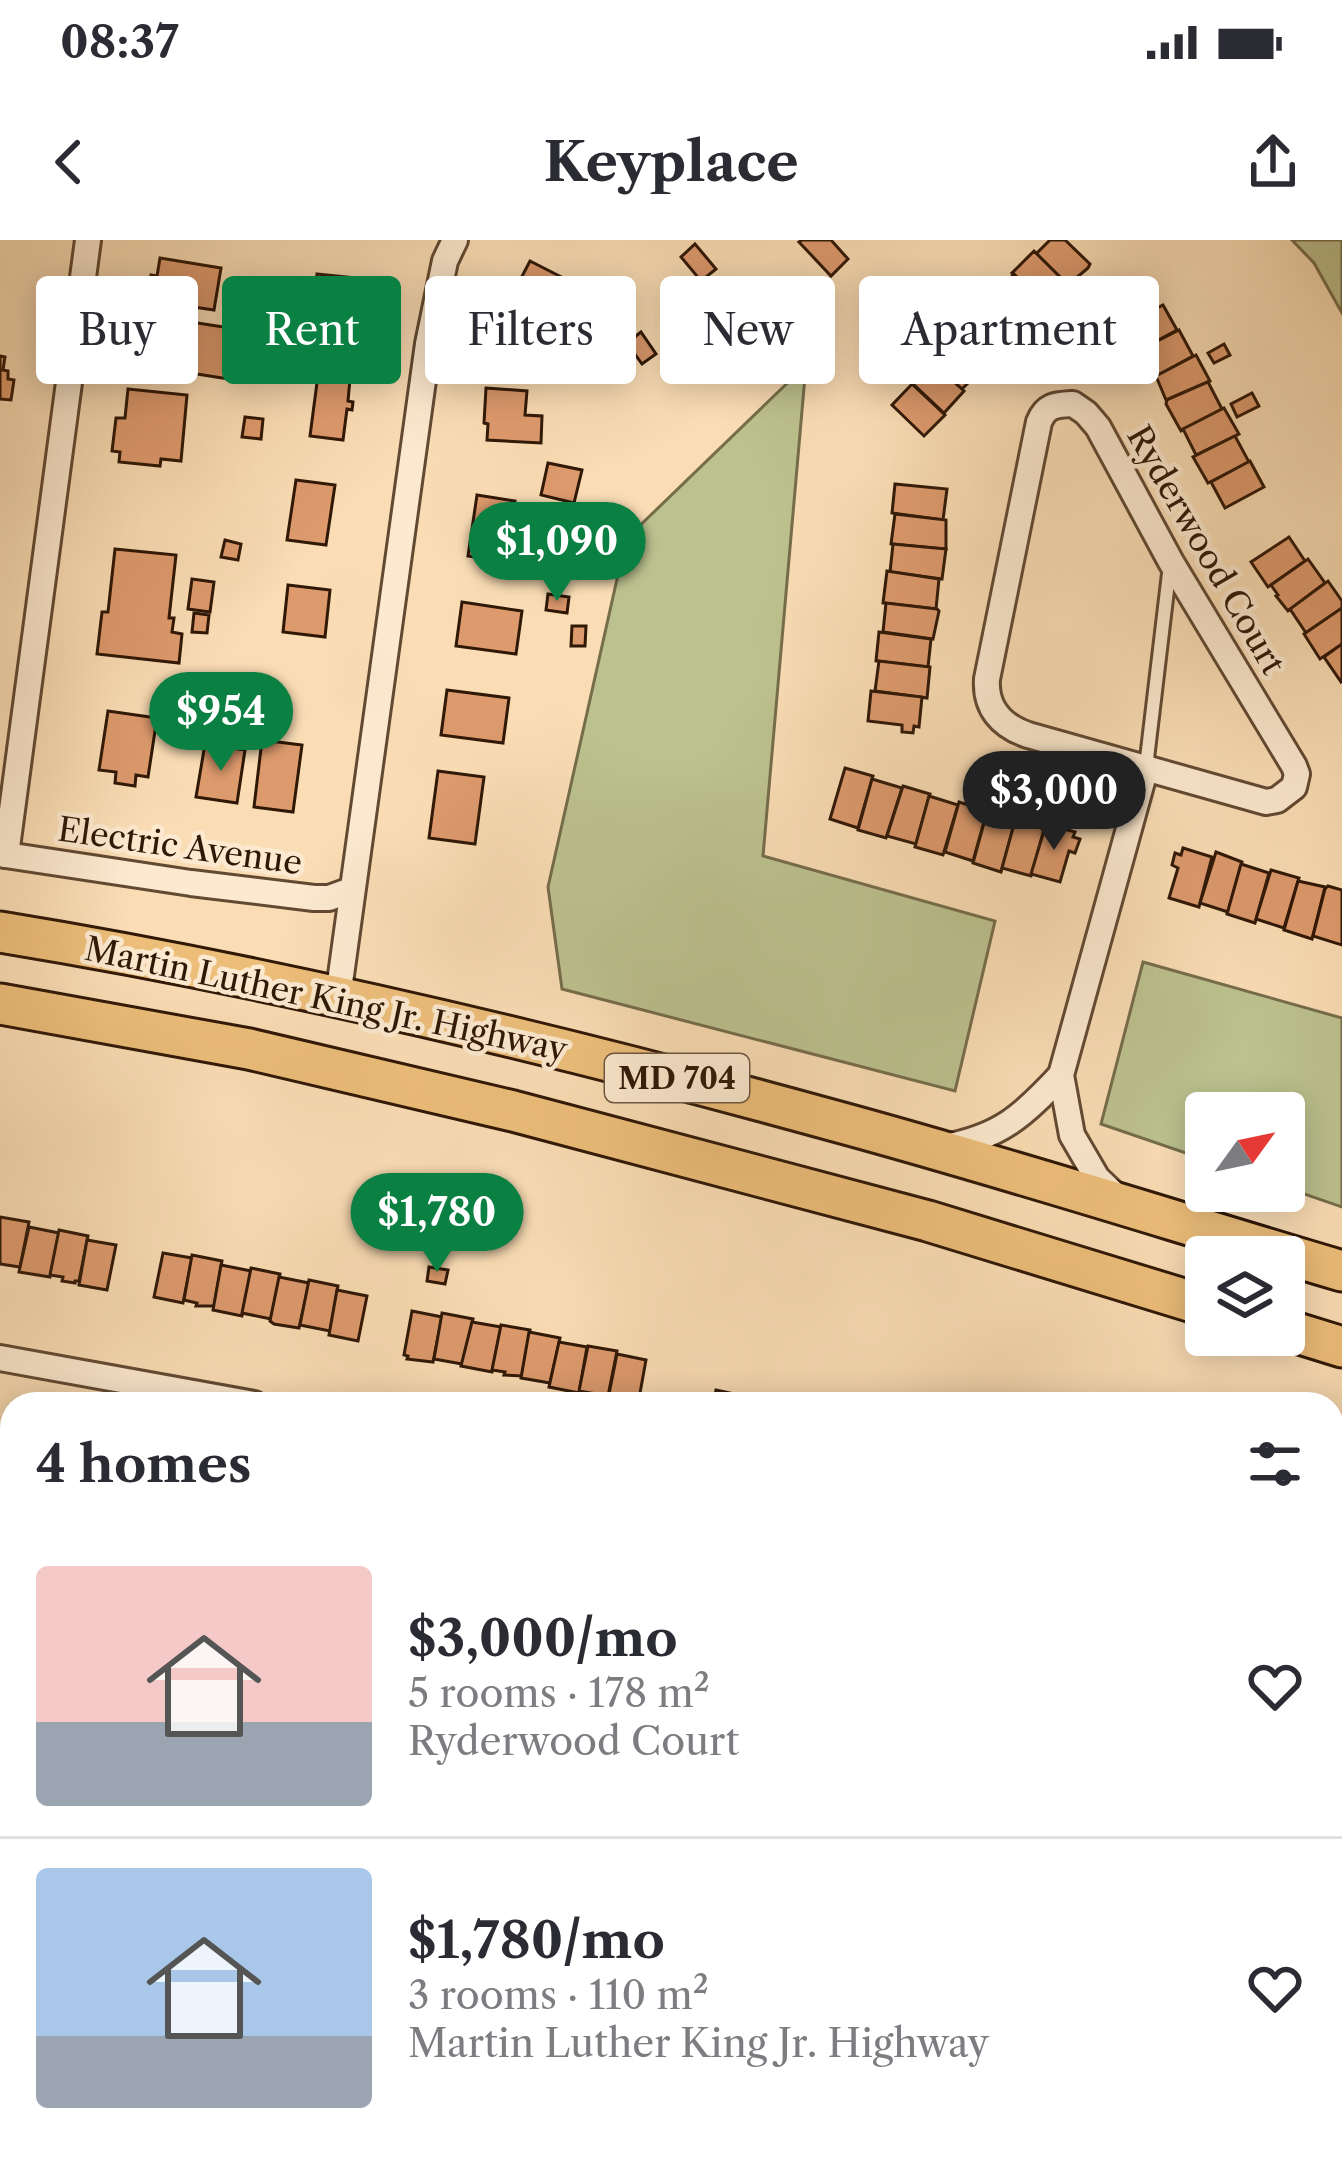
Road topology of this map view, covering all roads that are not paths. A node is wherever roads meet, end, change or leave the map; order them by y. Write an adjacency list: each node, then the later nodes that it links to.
1 (88, 240): 5 (street)
2 (454, 240): 6 (street)
3 (1171, 562): 4 (lane); 4 (street, Ryderwood Court); 4 (street, Ryderwood Court)
4 (1146, 767): 10 (street)
5 (3, 855): 6 (street, Electric Avenue)
6 (351, 890): 8 (street)
7 (0, 932): 8 (main road, Martin Luther King Jr. Highway / MD 704)
8 (338, 997): 11 (main road, Martin Luther King Jr. Highway / MD 704)
9 (0, 1004): 14 (main road, Martin Luther King Jr. Highway / MD 704)
10 (1061, 1075): 11 (street); 12 (street)
11 (932, 1149): 12 (main road, Martin Luther King Jr. Highway / MD 704)
12 (1128, 1208): 13 (main road, Martin Luther King Jr. Highway / MD 704)
13 (1342, 1271)
14 (1185, 1300)
15 (1305, 1336): 16 (main road)
16 (1342, 1347)
17 (0, 1358): 18 (street)
18 (188, 1392)

